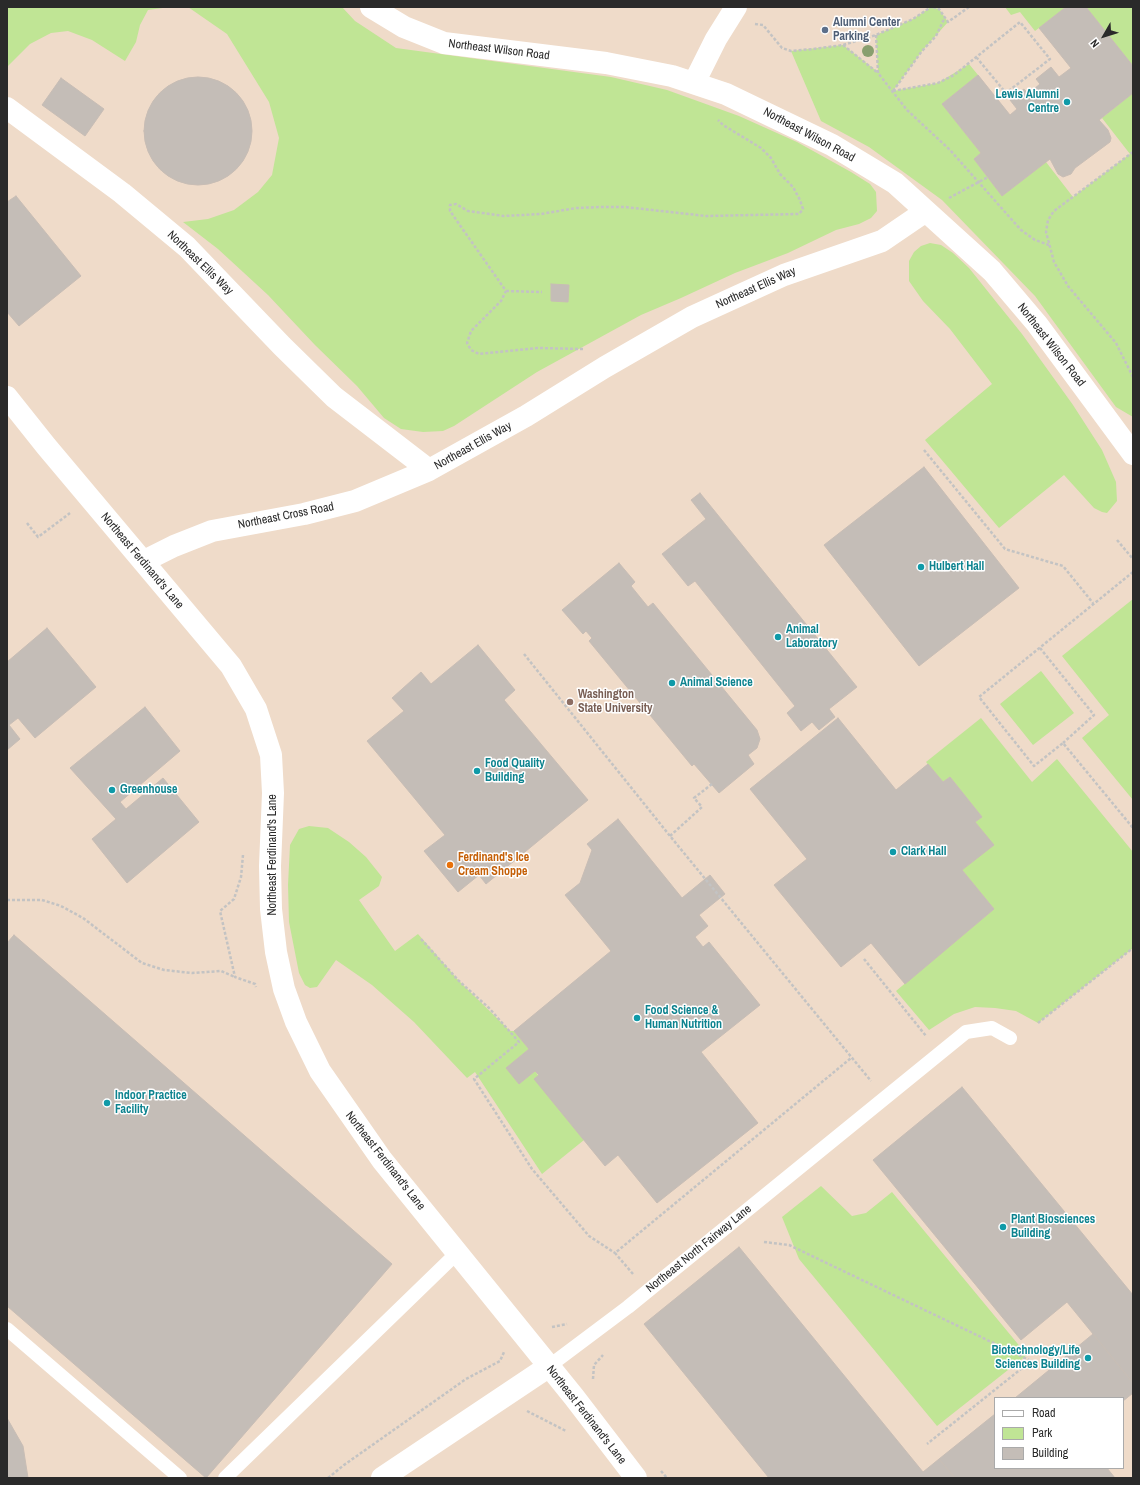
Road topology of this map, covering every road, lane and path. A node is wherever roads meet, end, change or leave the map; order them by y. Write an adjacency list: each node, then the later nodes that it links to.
1 (371, 7): 11 (street, Northeast Wilson Road)
2 (736, 7): 11 (street)
3 (932, 7): 5 (path); 7 (path)
4 (969, 7): 5 (path)
5 (945, 17): 12 (path)
6 (751, 26): 8 (path)
7 (876, 35): 8 (path); 10 (path)
8 (843, 45): 10 (path)
9 (977, 58): 9 (path); 12 (path)
10 (878, 73): 12 (path)
11 (694, 83): 13 (street, Northeast Wilson Road)
12 (893, 91): 18 (path)
13 (726, 94): 17 (street, Northeast Wilson Road); 19 (path)
14 (7, 108): 26 (street, Northeast Ellis Way)
15 (1133, 152): 18 (path)
16 (988, 177): 17 (path)
17 (926, 211): 21 (street, Northeast Ellis Way); 25 (street, Northeast Wilson Road)
18 (1050, 246): 22 (path)
19 (506, 291): 20 (path); 21 (path)
20 (542, 292)
21 (605, 367): 26 (street, Northeast Ellis Way)
22 (1133, 377)
23 (7, 397): 31 (street, Northeast Ferdinand's Lane)
24 (924, 450): 33 (path)
25 (1133, 454)
26 (429, 470): 31 (street, Northeast Cross Road)
27 (73, 510): 28 (path)
28 (27, 523)
29 (1117, 540): 30 (path)
30 (1133, 559)
31 (144, 561): 51 (street, Northeast Ferdinand's Lane)
32 (1133, 572): 33 (path)
33 (1093, 603): 34 (path)
34 (1040, 648): 36 (path); 36 (path)
35 (524, 654): 39 (path)
36 (1063, 743): 38 (path)
37 (712, 784): 39 (path)
38 (1133, 828)
39 (670, 836): 48 (path)
40 (7, 900): 44 (path)
41 (422, 939): 52 (path)
42 (1133, 948): 45 (path)
43 (864, 959): 47 (path)
44 (235, 977)
45 (1038, 1023)
46 (1010, 1038): 56 (lane, Northeast North Fairway Lane)
47 (921, 1040)
48 (851, 1058): 49 (path); 52 (path)
49 (870, 1081)
50 (764, 1242): 60 (path)
51 (457, 1253): 56 (street, Northeast Ferdinand's Lane); 63 (lane)
52 (615, 1253): 53 (path)
53 (633, 1274)
54 (7, 1329): 62 (lane)
55 (606, 1352): 57 (path)
56 (548, 1367): 64 (street, Northeast North Fairway Lane); 65 (street, Northeast Ferdinand's Lane)
57 (594, 1385)
58 (530, 1407): 59 (path)
59 (569, 1432)
60 (927, 1444)
61 (659, 1469): 66 (path)
62 (180, 1478)
63 (225, 1478)
64 (382, 1478)
65 (636, 1478)
66 (667, 1478)

